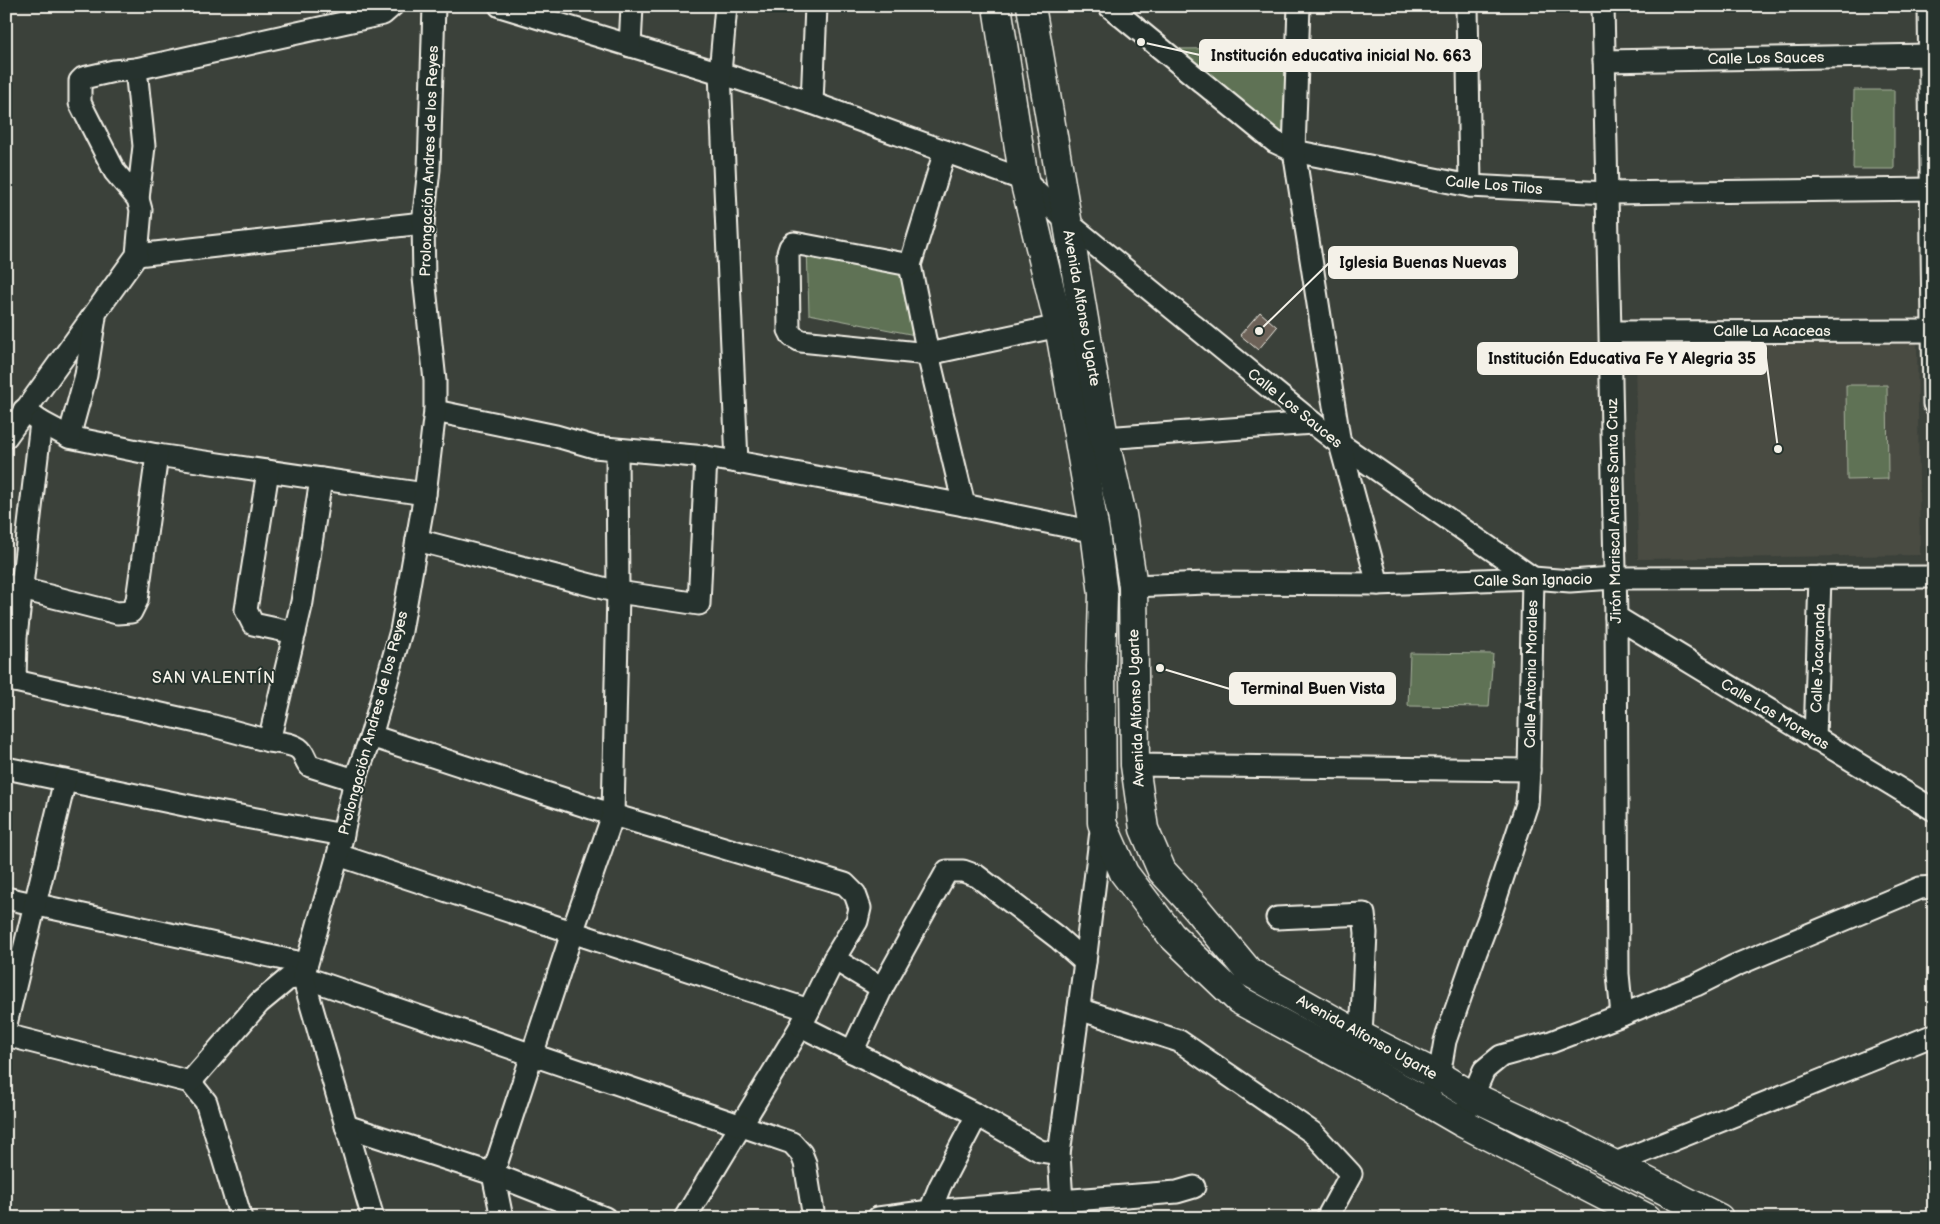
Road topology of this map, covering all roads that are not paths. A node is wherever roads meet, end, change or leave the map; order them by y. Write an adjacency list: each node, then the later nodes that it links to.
1 (392, 6): 17 (street)
2 (434, 6): 28 (street, Prolongación Andres de los Reyes)
3 (500, 6): 14 (street)
4 (632, 6): 14 (street)
5 (726, 6): 18 (street)
6 (816, 6): 19 (street)
7 (997, 6): 22 (main road, Avenida Alfonso Ugarte)
8 (1031, 6): 27 (main road, Avenida Alfonso Ugarte)
9 (1109, 6): 21 (street, Calle Los Tilos)
10 (1299, 6): 21 (street)
11 (1467, 6): 23 (street)
12 (1603, 6): 16 (street, Jirón Mariscal Andres Santa Cruz)
13 (1929, 6): 15 (street)
14 (630, 46): 18 (street)
15 (1929, 55): 16 (street, Calle Los Sauces); 24 (street)
16 (1604, 61): 25 (street, Jirón Mariscal Andres Santa Cruz)
17 (136, 69): 26 (street); 26 (street)
18 (720, 73): 19 (street); 47 (street)
19 (812, 103): 20 (street)
20 (946, 151): 22 (street); 30 (street)
21 (1294, 152): 23 (street, Calle Los Tilos); 43 (street)
22 (1024, 180): 27 (street, Calle Los Sauces); 32 (main road, Avenida Alfonso Ugarte)
23 (1470, 186): 25 (street, Calle Los Tilos)
24 (1932, 189): 25 (street, Calle Los Tilos); 33 (street)
25 (1607, 193): 34 (street, Jirón Mariscal Andres Santa Cruz)
26 (138, 199): 29 (street)
27 (1067, 222): 39 (street, Calle Los Sauces); 42 (main road, Avenida Alfonso Ugarte)
28 (423, 223): 29 (street); 37 (street, Prolongación Andres de los Reyes)
29 (137, 254): 31 (street)
30 (910, 265): 35 (street); 35 (street)
31 (95, 312): 38 (street); 41 (street)
32 (1058, 326): 35 (street); 52 (main road, Avenida Alfonso Ugarte)
33 (1932, 331): 34 (street, Calle La Acaceas); 36 (street)
34 (1611, 332): 57 (street, Jirón Mariscal Andres Santa Cruz)
35 (928, 354): 51 (street)
36 (1934, 404)
37 (435, 411): 44 (street); 50 (street, Prolongación Andres de los Reyes)
38 (32, 416): 40 (street); 41 (street); 60 (street)
39 (1313, 423): 42 (street); 43 (street, Calle Los Sauces)
40 (6, 437)
41 (69, 437): 45 (street)
42 (1104, 438): 59 (main road, Avenida Alfonso Ugarte)
43 (1340, 444): 56 (street, Calle Los Sauces); 58 (street)
44 (617, 450): 46 (street); 61 (street)
45 (157, 455): 48 (street); 60 (street)
46 (706, 457): 47 (street); 61 (street)
47 (737, 462): 51 (street)
48 (268, 471): 49 (street); 63 (street)
49 (321, 479): 50 (street); 63 (street)
50 (425, 494): 53 (street, Prolongación Andres de los Reyes)
51 (964, 505): 52 (street)
52 (1096, 532): 75 (main road, Avenida Alfonso Ugarte)
53 (417, 540): 61 (street); 65 (street, Prolongación Andres de los Reyes)
54 (1820, 577): 55 (street, Calle San Ignacio); 57 (street, Calle San Ignacio); 66 (street, Calle Jacaranda)
55 (1934, 577)
56 (1533, 578): 57 (street, Calle San Ignacio); 58 (street, Calle San Ignacio); 70 (street, Calle Antonia Morales)
57 (1614, 578): 62 (street, Jirón Mariscal Andres Santa Cruz)
58 (1378, 584): 59 (street, Calle San Ignacio)
59 (1133, 586): 68 (main road, Avenida Alfonso Ugarte)
60 (14, 588): 64 (street)
61 (618, 592): 74 (street)
62 (1616, 617): 66 (street, Calle Las Moreras); 87 (street, Jirón Mariscal Andres Santa Cruz)
63 (295, 633): 67 (street)
64 (10, 680): 67 (street)
65 (371, 736): 72 (street, Prolongación Andres de los Reyes); 74 (street)
66 (1815, 739): 73 (street, Calle Las Moreras)
67 (269, 741): 72 (street)
68 (1135, 765): 70 (street); 92 (main road, Avenida Alfonso Ugarte)
69 (6, 768): 71 (street)
70 (1530, 770): 95 (street, Calle Antonia Morales)
71 (65, 780): 76 (street); 79 (street)
72 (355, 780): 76 (street, Prolongación Andres de los Reyes)
73 (1934, 810)
74 (613, 815): 81 (street); 82 (street)
75 (1102, 823): 83 (street); 98 (main road, Avenida Alfonso Ugarte)
76 (340, 845): 81 (street); 84 (street, Prolongación Andres de los Reyes)
77 (1934, 887): 87 (street)
78 (6, 898): 79 (street)
79 (35, 906): 84 (street); 89 (street)
80 (1277, 918): 92 (street)
81 (573, 930): 88 (street); 94 (street)
82 (834, 959): 85 (street); 88 (street)
83 (1085, 962): 85 (street); 86 (street)
84 (304, 971): 94 (street); 96 (street); 102 (street)
85 (882, 988): 93 (street)
86 (1079, 1009): 103 (street); 116 (street)
87 (1622, 1015): 97 (street)
88 (805, 1018): 93 (street); 101 (street)
89 (6, 1024)
90 (6, 1035): 96 (street)
91 (1934, 1035): 104 (street)
92 (1361, 1036): 95 (main road, Avenida Alfonso Ugarte)
93 (852, 1052): 99 (street)
94 (532, 1056): 101 (street); 105 (street)
95 (1439, 1076): 97 (main road, Avenida Alfonso Ugarte); 98 (street)
96 (190, 1082): 109 (street)
97 (1472, 1096): 100 (street); 104 (main road, Avenida Alfonso Ugarte)
98 (1424, 1100): 100 (main road, Avenida Alfonso Ugarte)
99 (978, 1115): 103 (street); 108 (street)
100 (1461, 1122): 117 (main road, Avenida Alfonso Ugarte)
101 (740, 1125): 113 (street); 114 (street)
102 (346, 1126): 105 (street); 110 (street)
103 (1059, 1154): 107 (street)
104 (1613, 1164): 118 (main road, Avenida Alfonso Ugarte)
105 (493, 1174): 111 (street); 112 (street)
106 (1194, 1187): 107 (street)
107 (1063, 1209): 108 (street)
108 (920, 1215): 115 (street)
109 (242, 1218)
110 (373, 1218)
111 (502, 1218)
112 (605, 1218)
113 (684, 1218)
114 (814, 1218)
115 (878, 1218)
116 (1327, 1218)
117 (1647, 1218)
118 (1719, 1218)

